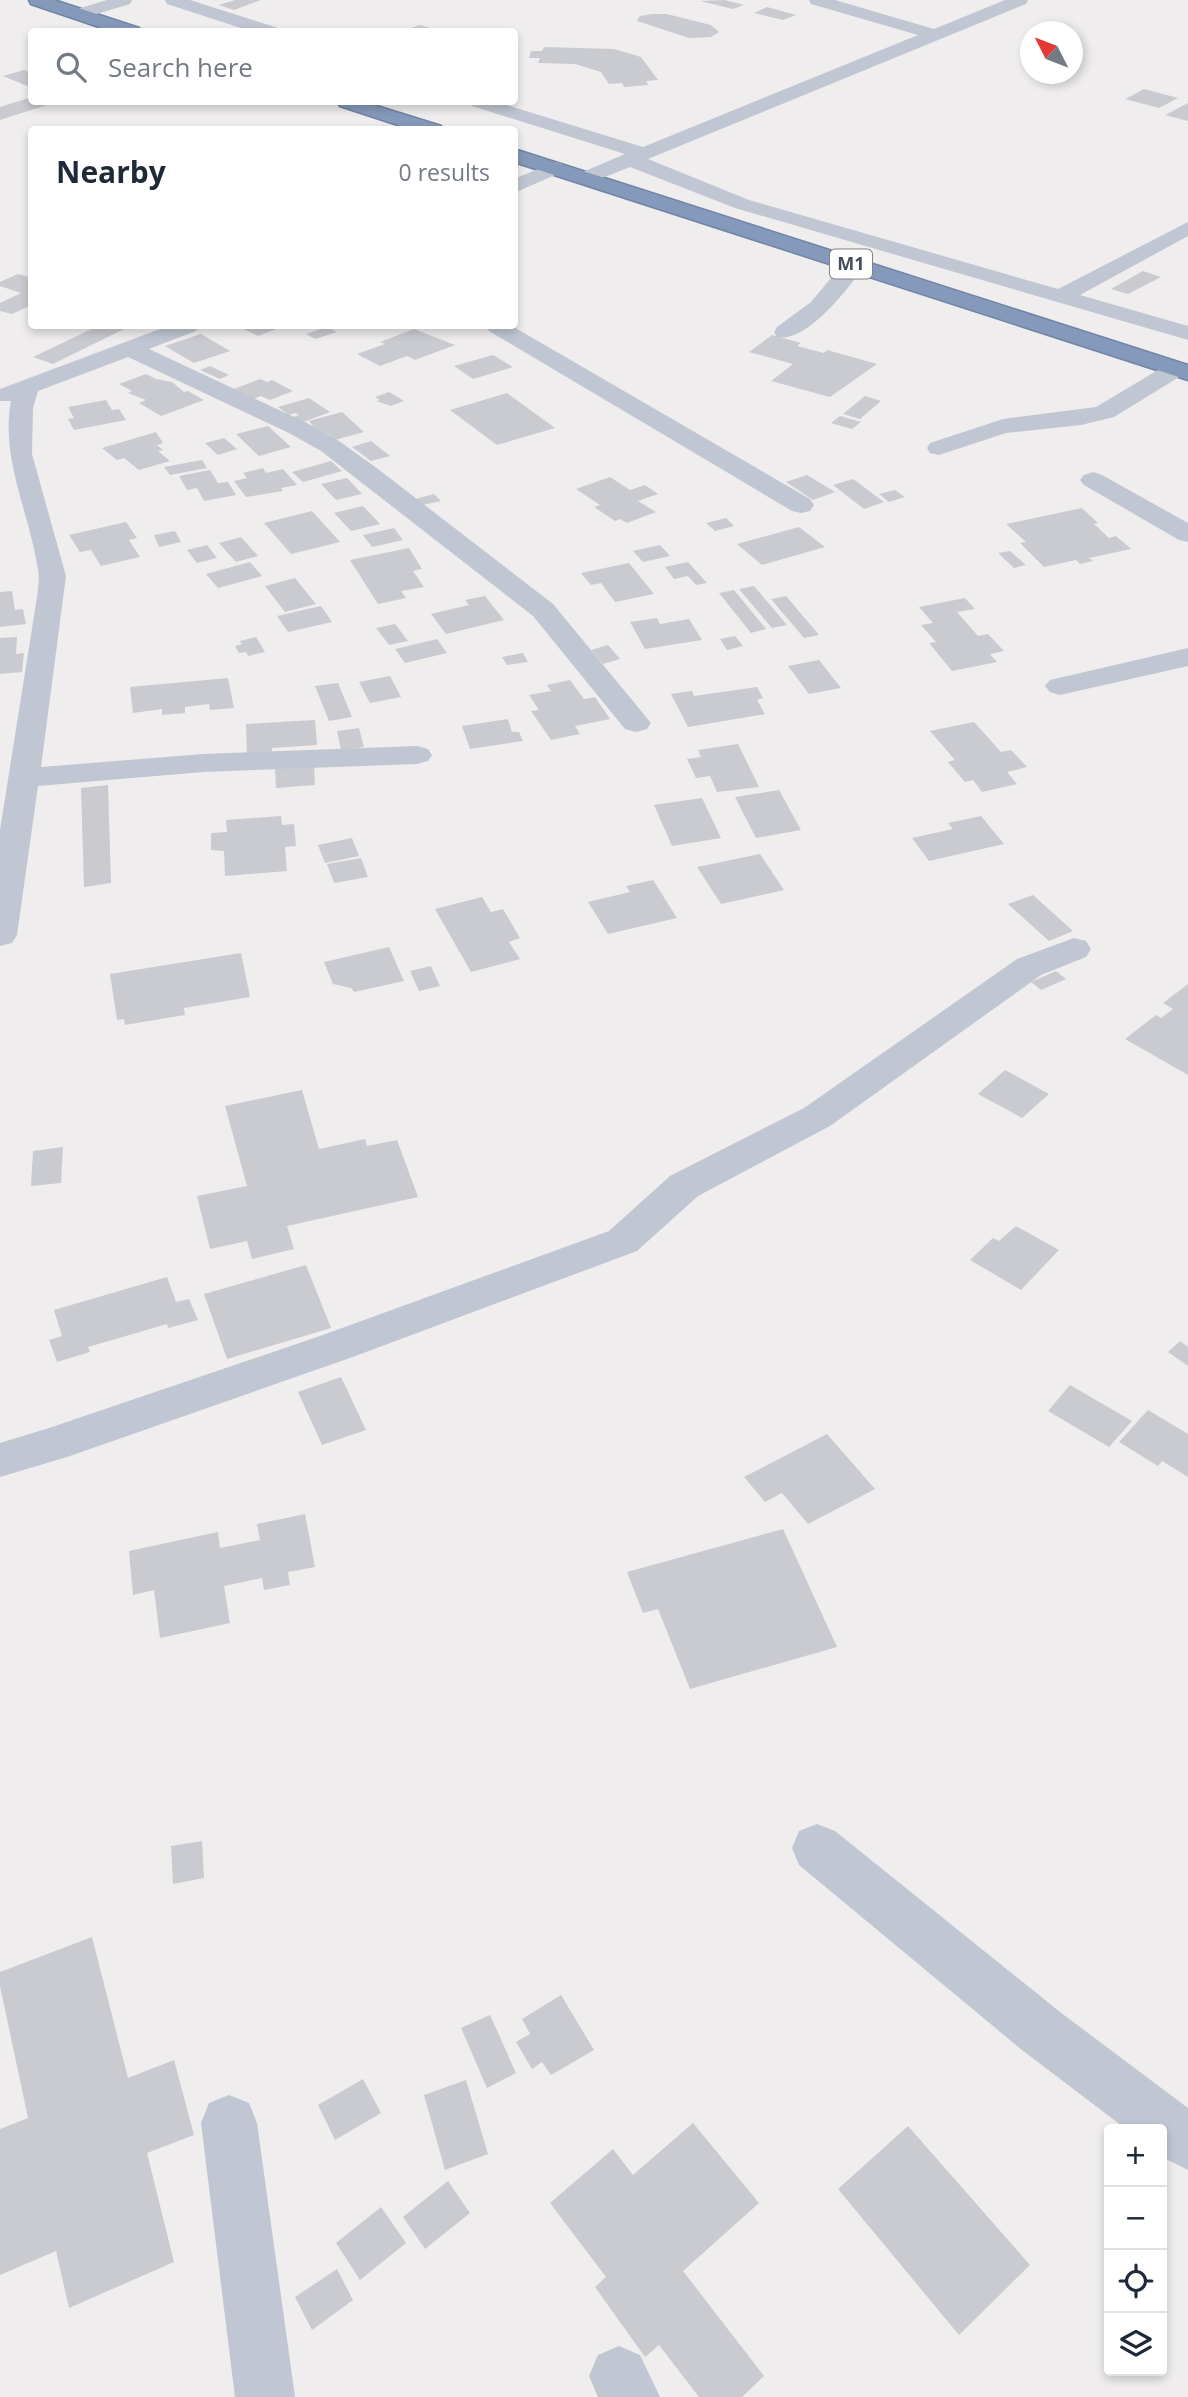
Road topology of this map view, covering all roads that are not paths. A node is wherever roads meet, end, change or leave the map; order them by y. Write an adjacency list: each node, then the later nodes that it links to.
1 (37, 0): 6 (highway)
2 (124, 0): 6 (street)
3 (173, 0): 8 (street)
4 (817, 0): 9 (street)
5 (1020, 0): 9 (street)
6 (80, 14): 7 (highway)
7 (121, 28)
8 (260, 28)
9 (935, 35): 14 (street)
10 (356, 105): 12 (highway)
11 (488, 105): 14 (street)
12 (422, 126)
13 (518, 156): 15 (highway, M1)
14 (635, 156): 16 (street); 20 (street)
15 (555, 169): 16 (highway, M1); 17 (street)
16 (585, 178): 19 (highway, M1)
17 (518, 185)
18 (1188, 228): 20 (street)
19 (854, 265): 23 (street); 26 (highway, M1)
20 (1063, 295): 24 (street)
21 (181, 329): 25 (street)
22 (502, 329): 31 (street)
23 (785, 332)
24 (1188, 333)
25 (131, 349): 27 (street); 37 (street)
26 (1182, 371): 29 (street)
27 (28, 386): 28 (street); 39 (street)
28 (0, 397)
29 (939, 448)
30 (1093, 480): 33 (street)
31 (801, 505)
32 (1139, 525): 34 (street)
33 (1188, 534)
34 (1188, 551)
35 (1188, 657): 36 (street)
36 (1060, 686)
37 (636, 723)
38 (417, 755): 39 (street)
39 (22, 778): 40 (street)
40 (9, 811): 41 (street)
41 (4, 897): 42 (street)
42 (0, 935)
43 (1074, 950): 44 (street)
44 (0, 1460)
45 (817, 1848): 47 (street)
46 (229, 2123): 48 (street)
47 (1188, 2142)
48 (265, 2397)

